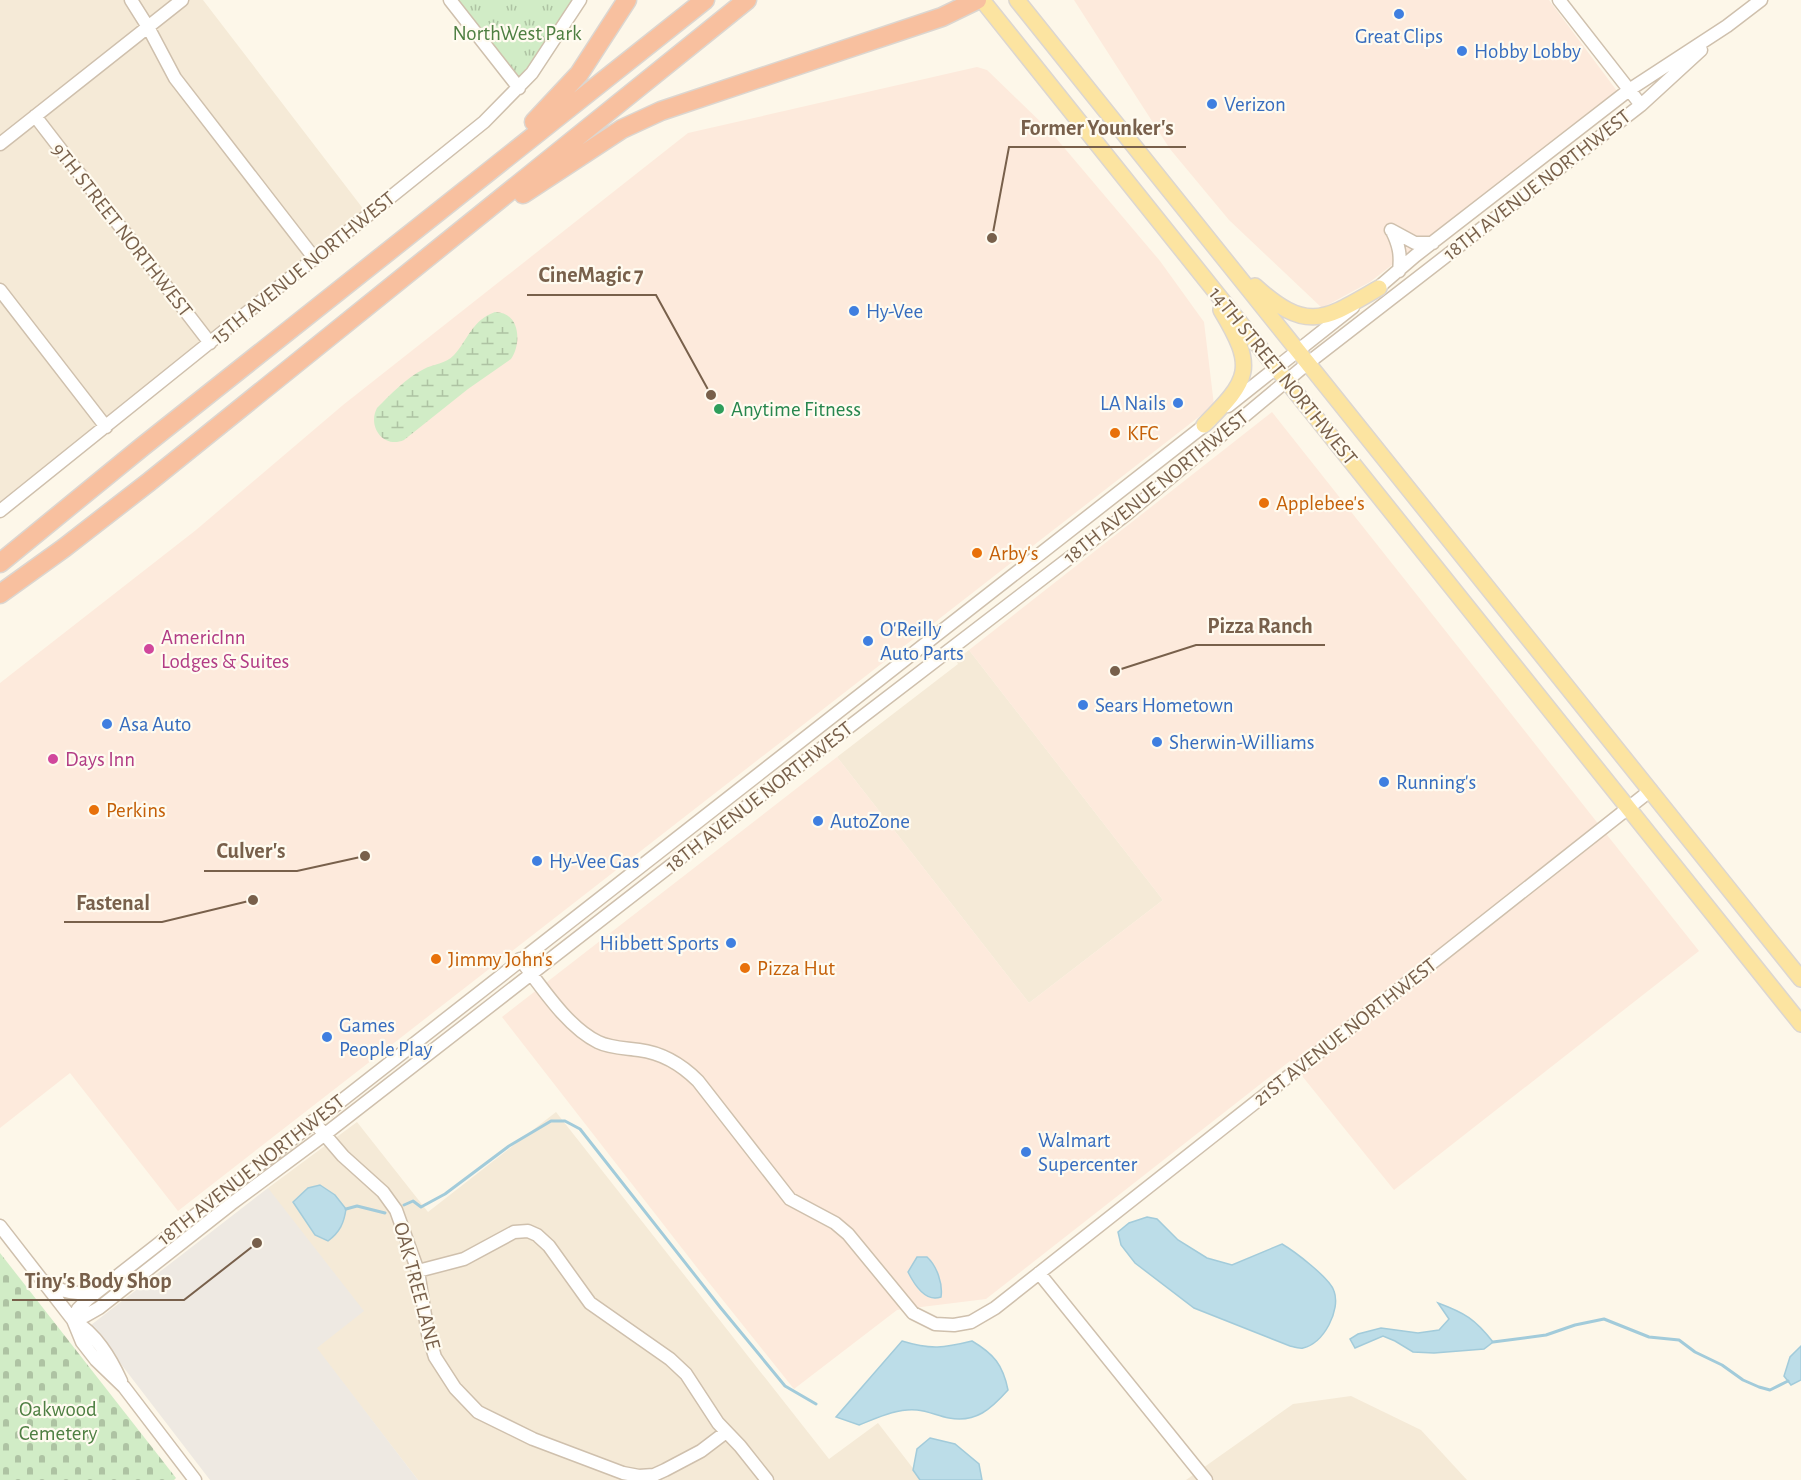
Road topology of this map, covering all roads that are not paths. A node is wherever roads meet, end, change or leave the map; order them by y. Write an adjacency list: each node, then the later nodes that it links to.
1 (131, 0): 14 (street)
2 (182, 0): 14 (street)
3 (450, 0): 15 (street)
4 (580, 0): 15 (street, 15TH AVENUE NORTHWEST)
5 (627, 0): 23 (highway)
6 (705, 0): 23 (highway)
7 (747, 0): 26 (highway)
8 (977, 0): 26 (highway)
9 (982, 0): 22 (main road, 14TH STREET NORTHWEST)
10 (1017, 0): 20 (main road, 14TH STREET NORTHWEST)
11 (1559, 0): 16 (street)
12 (1761, 0): 13 (street, 18TH AVENUE NORTHWEST)
13 (1727, 26): 16 (street, 18TH AVENUE NORTHWEST); 17 (street, 18TH AVENUE NORTHWEST)
14 (148, 27): 18 (street); 24 (street)
15 (519, 88): 24 (street, 15TH AVENUE NORTHWEST)
16 (1629, 90): 17 (street); 21 (street, 18TH AVENUE NORTHWEST)
17 (1641, 105): 27 (street, 18TH AVENUE NORTHWEST)
18 (35, 116): 19 (street); 30 (street, 9TH STREET NORTHWEST)
19 (0, 144)
20 (1204, 233): 28 (main road); 31 (main road, 14TH STREET NORTHWEST)
21 (1418, 247): 25 (street, 18TH AVENUE NORTHWEST); 25 (street); 27 (street)
22 (1182, 250): 33 (main road, 14TH STREET NORTHWEST); 35 (main road)
23 (380, 258): 37 (highway)
24 (315, 259): 30 (street, 15TH AVENUE NORTHWEST)
25 (1399, 271): 28 (street, 18TH AVENUE NORTHWEST)
26 (398, 281): 39 (highway)
27 (1413, 282): 32 (street, 18TH AVENUE NORTHWEST)
28 (1379, 288): 31 (street, 18TH AVENUE NORTHWEST)
29 (0, 290): 36 (street)
30 (210, 343): 36 (street, 15TH AVENUE NORTHWEST)
31 (1298, 350): 32 (main road, 14TH STREET NORTHWEST); 33 (street, 18TH AVENUE NORTHWEST)
32 (1308, 363): 34 (street, 18TH AVENUE NORTHWEST); 44 (main road, 14TH STREET NORTHWEST)
33 (1276, 366): 34 (main road, 14TH STREET NORTHWEST); 35 (street, 18TH AVENUE NORTHWEST)
34 (1287, 381): 45 (main road, 14TH STREET NORTHWEST); 47 (street, 18TH AVENUE NORTHWEST)
35 (1204, 425): 46 (street, 18TH AVENUE NORTHWEST)
36 (106, 427): 38 (street, 15TH AVENUE NORTHWEST)
37 (66, 509): 40 (highway); 41 (highway)
38 (0, 511)
39 (64, 548): 42 (highway); 43 (highway)
40 (0, 551)
41 (0, 563)
42 (0, 594)
43 (0, 602)
44 (1651, 790): 45 (street, 21ST AVENUE NORTHWEST); 48 (main road, 14TH STREET NORTHWEST)
45 (1629, 807): 49 (main road, 14TH STREET NORTHWEST); 56 (street, 21ST AVENUE NORTHWEST)
46 (520, 959): 47 (street, 21ST AVENUE NORTHWEST); 50 (street, 18TH AVENUE NORTHWEST)
47 (532, 975): 51 (street, 18TH AVENUE NORTHWEST); 56 (street, 21ST AVENUE NORTHWEST)
48 (1801, 979)
49 (1801, 1023)
50 (313, 1121): 51 (street, OAK TREE LANE); 52 (street, 18TH AVENUE NORTHWEST)
51 (324, 1135): 53 (street, 18TH AVENUE NORTHWEST); 55 (street, OAK TREE LANE)
52 (222, 1194): 53 (street); 58 (street, 18TH AVENUE NORTHWEST)
53 (231, 1204): 59 (street, 18TH AVENUE NORTHWEST)
54 (0, 1226): 57 (street)
55 (418, 1271): 63 (street); 63 (street, OAK TREE LANE)
56 (1039, 1274): 66 (street)
57 (40, 1279): 58 (street); 60 (street)
58 (99, 1290): 60 (street, 18TH AVENUE NORTHWEST)
59 (99, 1308): 60 (street, 18TH AVENUE NORTHWEST); 61 (street)
60 (73, 1320): 61 (street); 62 (street)
61 (92, 1335): 62 (street)
62 (124, 1387): 64 (street)
63 (726, 1432): 65 (street)
64 (193, 1479)
65 (767, 1480)
66 (1206, 1480)

